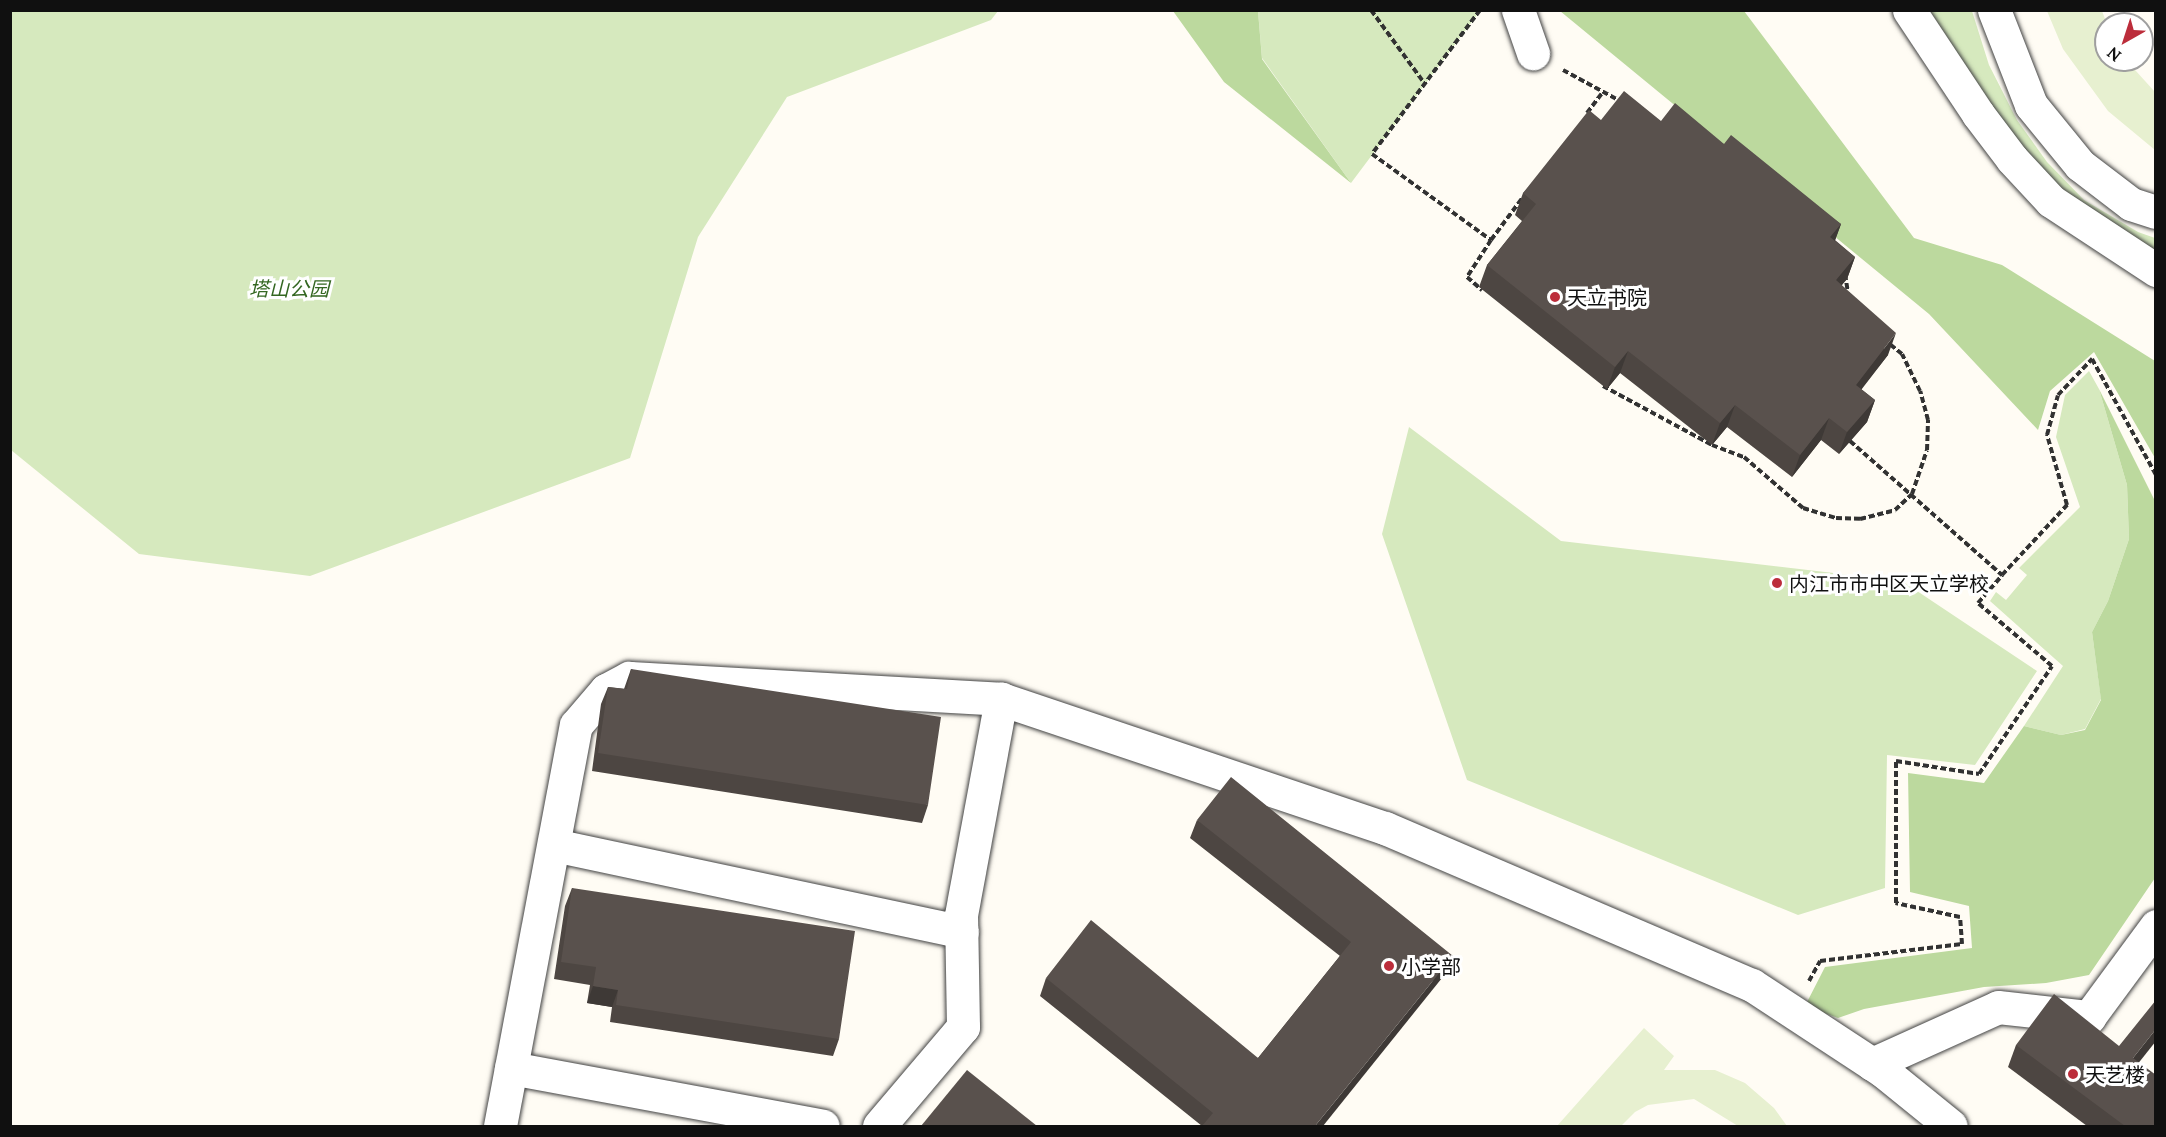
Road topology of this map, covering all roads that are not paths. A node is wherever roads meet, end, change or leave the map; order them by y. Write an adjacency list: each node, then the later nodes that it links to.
1 (1518, 10): 4 (street)
2 (1909, 10): 6 (street)
3 (1994, 10): 5 (street)
4 (1533, 53)
5 (2156, 212)
6 (2156, 270)
7 (1001, 699): 8 (street); 10 (street); 11 (street)
8 (554, 845): 10 (street); 12 (street)
9 (2156, 926): 11 (street)
10 (962, 932): 15 (street)
11 (1872, 1064): 16 (street)
12 (511, 1068): 13 (street); 14 (street)
13 (500, 1126)
14 (823, 1126)
15 (879, 1126)
16 (1951, 1126)

